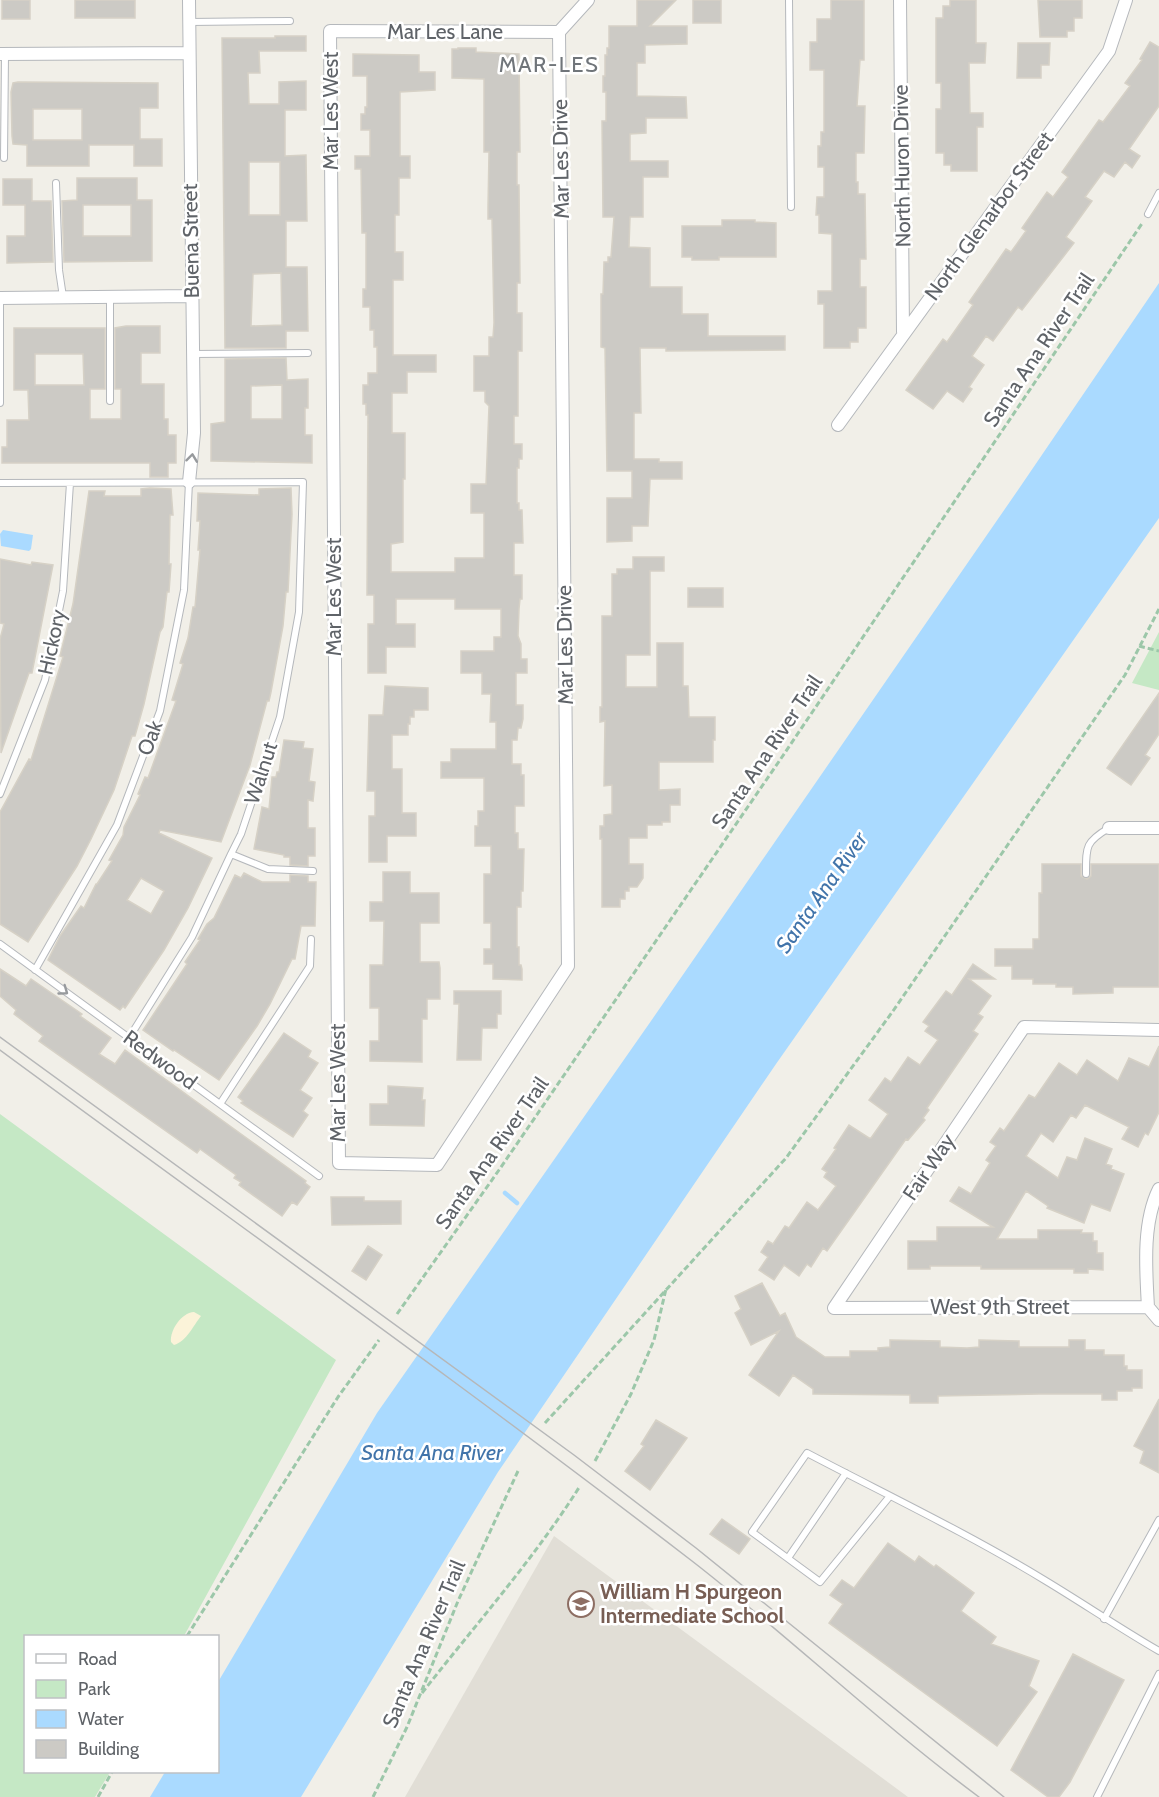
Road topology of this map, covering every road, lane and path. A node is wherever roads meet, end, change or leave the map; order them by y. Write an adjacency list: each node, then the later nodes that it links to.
1 (189, 0): 7 (street, Buena Street)
2 (588, 0): 9 (street)
3 (789, 0): 15 (lane)
4 (900, 0): 21 (street, North Huron Drive)
5 (1126, 0): 21 (street, North Glenarbor Street)
6 (290, 21): 7 (lane)
7 (189, 22): 10 (street, Buena Street)
8 (330, 31): 9 (street, Mar Les Lane); 47 (street, Mar Les West)
9 (559, 32): 47 (street, Mar Les Drive)
10 (189, 53): 11 (street); 17 (street, Buena Street)
11 (2, 54): 12 (lane)
12 (4, 159)
13 (56, 183): 20 (lane)
14 (1159, 193): 16 (lane)
15 (791, 207)
16 (1148, 214): 53 (path, Santa Ana River Trail)
17 (192, 296): 18 (street); 23 (street, Buena Street)
18 (110, 297): 20 (street); 24 (lane)
19 (0, 298): 20 (street); 25 (lane)
20 (63, 298)
21 (903, 332): 26 (street, North Glenarbor Street)
22 (308, 353): 23 (lane)
23 (193, 354): 27 (street, Buena Street, one-way to 23)
24 (110, 401)
25 (0, 403)
26 (838, 425)
27 (189, 482): 29 (lane); 38 (lane, Walnut); 43 (lane, Oak)
28 (0, 483): 29 (lane)
29 (70, 483): 35 (lane, Hickory)
30 (1159, 609): 32 (path)
31 (1159, 614): 32 (path)
32 (1152, 622): 33 (path)
33 (1139, 646): 34 (path); 50 (path)
34 (1159, 651)
35 (0, 794)
36 (1108, 828): 37 (street); 40 (lane)
37 (1159, 828)
38 (231, 854): 39 (lane); 45 (lane, Walnut)
39 (313, 872)
40 (1086, 874)
41 (311, 939): 46 (lane)
42 (0, 944): 43 (lane, Redwood)
43 (35, 970): 45 (lane, Redwood, one-way to 45)
44 (1159, 1030): 52 (street, Fair Way)
45 (129, 1038): 46 (lane, Redwood)
46 (220, 1104): 48 (lane, Redwood)
47 (339, 1163)
48 (319, 1176)
49 (1159, 1189): 51 (street)
50 (666, 1289): 56 (path); 57 (path)
51 (1148, 1307): 52 (street, West 9th Street); 54 (street)
52 (834, 1308)
53 (397, 1314)
54 (1159, 1320)
55 (379, 1340): 65 (path)
56 (545, 1422)
57 (595, 1461)
58 (518, 1471): 68 (path, Santa Ana River Trail)
59 (846, 1473): 61 (lane); 63 (lane); 63 (lane)
60 (580, 1486): 68 (path)
61 (890, 1496): 63 (lane); 64 (lane)
62 (1159, 1520): 64 (lane)
63 (788, 1558)
64 (1104, 1619): 66 (lane)
65 (188, 1635)
66 (1159, 1651)
67 (1159, 1674): 72 (lane)
68 (419, 1696): 71 (path, Santa Ana River Trail)
69 (111, 1773): 70 (path)
70 (98, 1797)
71 (373, 1797)
72 (1096, 1797)

